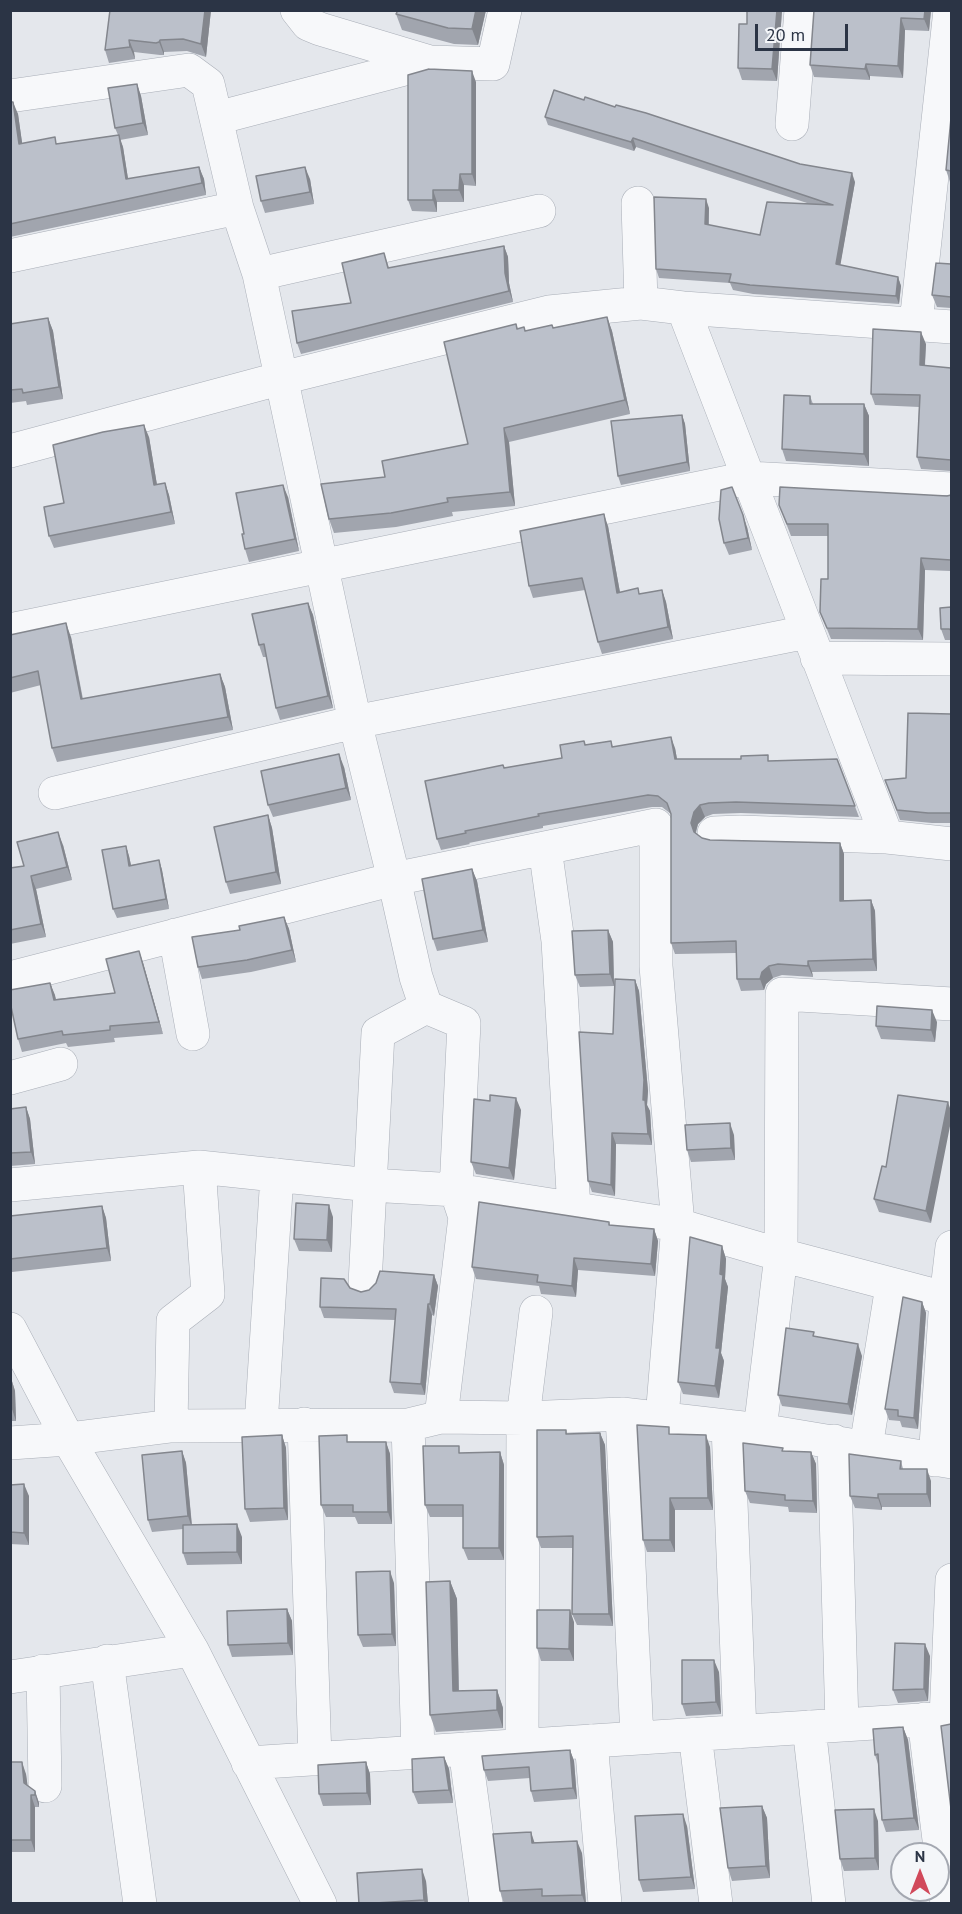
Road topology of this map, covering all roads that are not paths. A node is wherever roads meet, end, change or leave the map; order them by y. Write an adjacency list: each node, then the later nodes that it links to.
1 (297, 10): 5 (street)
2 (504, 10): 5 (street)
3 (801, 10): 8 (street)
4 (950, 10): 16 (street)
5 (431, 62): 7 (street)
6 (10, 96): 7 (street)
7 (217, 118): 10 (street)
8 (792, 124)
9 (638, 203): 14 (street)
10 (237, 208): 12 (street); 13 (street)
11 (539, 211): 13 (street)
12 (10, 256)
13 (259, 274): 18 (street)
14 (641, 303): 15 (street); 18 (street)
15 (682, 309): 16 (street); 20 (street)
16 (916, 323): 17 (street)
17 (951, 327)
18 (282, 378): 19 (street); 22 (street)
19 (10, 451)
20 (748, 478): 21 (street); 22 (street); 24 (street)
21 (951, 489)
22 (322, 566): 23 (street); 26 (street)
23 (10, 630)
24 (812, 645): 25 (street); 26 (street); 29 (street)
25 (951, 659)
26 (355, 722): 27 (street); 32 (street)
27 (55, 792)
28 (714, 833): 29 (street)
29 (887, 837): 30 (street)
30 (951, 844)
31 (545, 848): 32 (street); 45 (street); 46 (street)
32 (394, 879): 33 (street); 36 (street)
33 (175, 935): 34 (street); 37 (street)
34 (10, 978)
35 (951, 1004): 48 (street)
36 (426, 1007): 43 (street); 44 (street)
37 (193, 1034)
38 (61, 1064): 39 (street)
39 (10, 1078)
40 (199, 1167): 41 (street); 42 (street); 61 (street)
41 (277, 1175): 43 (street); 59 (street)
42 (10, 1185)
43 (370, 1185): 44 (street); 49 (street)
44 (456, 1190): 45 (street); 55 (street)
45 (574, 1209): 46 (street)
46 (678, 1226): 48 (street); 57 (street)
47 (951, 1247): 51 (street)
48 (780, 1255): 50 (street); 63 (street)
49 (365, 1284)
50 (892, 1286): 51 (street); 66 (street)
51 (949, 1300): 67 (street)
52 (536, 1312): 56 (street)
53 (10, 1329): 64 (street)
54 (622, 1414): 56 (street); 57 (street); 78 (street)
55 (441, 1417): 56 (street); 60 (street)
56 (523, 1418): 80 (street)
57 (662, 1418): 62 (street)
58 (304, 1424): 59 (street); 60 (street); 83 (street)
59 (261, 1425): 61 (street)
60 (408, 1425): 82 (street)
61 (171, 1426): 64 (street)
62 (728, 1426): 63 (street); 76 (street)
63 (760, 1430): 66 (street)
64 (68, 1438): 65 (street); 69 (street)
65 (10, 1443)
66 (850, 1444): 67 (street); 74 (street)
67 (943, 1461)
68 (951, 1580): 73 (street)
69 (192, 1650): 70 (street); 84 (street)
70 (107, 1662): 71 (street); 86 (street)
71 (43, 1671): 72 (street); 85 (street)
72 (10, 1677)
73 (940, 1718): 74 (street); 92 (street)
74 (842, 1725): 75 (street)
75 (809, 1727): 76 (street); 91 (street)
76 (740, 1732): 77 (street)
77 (695, 1734): 78 (street); 90 (street)
78 (637, 1738): 79 (street)
79 (591, 1741): 80 (street); 89 (street)
80 (522, 1746): 81 (street)
81 (465, 1749): 82 (street); 88 (street)
82 (418, 1752): 83 (street)
83 (315, 1759): 84 (street)
84 (248, 1763): 87 (street)
85 (45, 1786)
86 (140, 1904)
87 (320, 1904)
88 (486, 1904)
89 (605, 1904)
90 (716, 1904)
91 (830, 1904)
92 (947, 1904)

